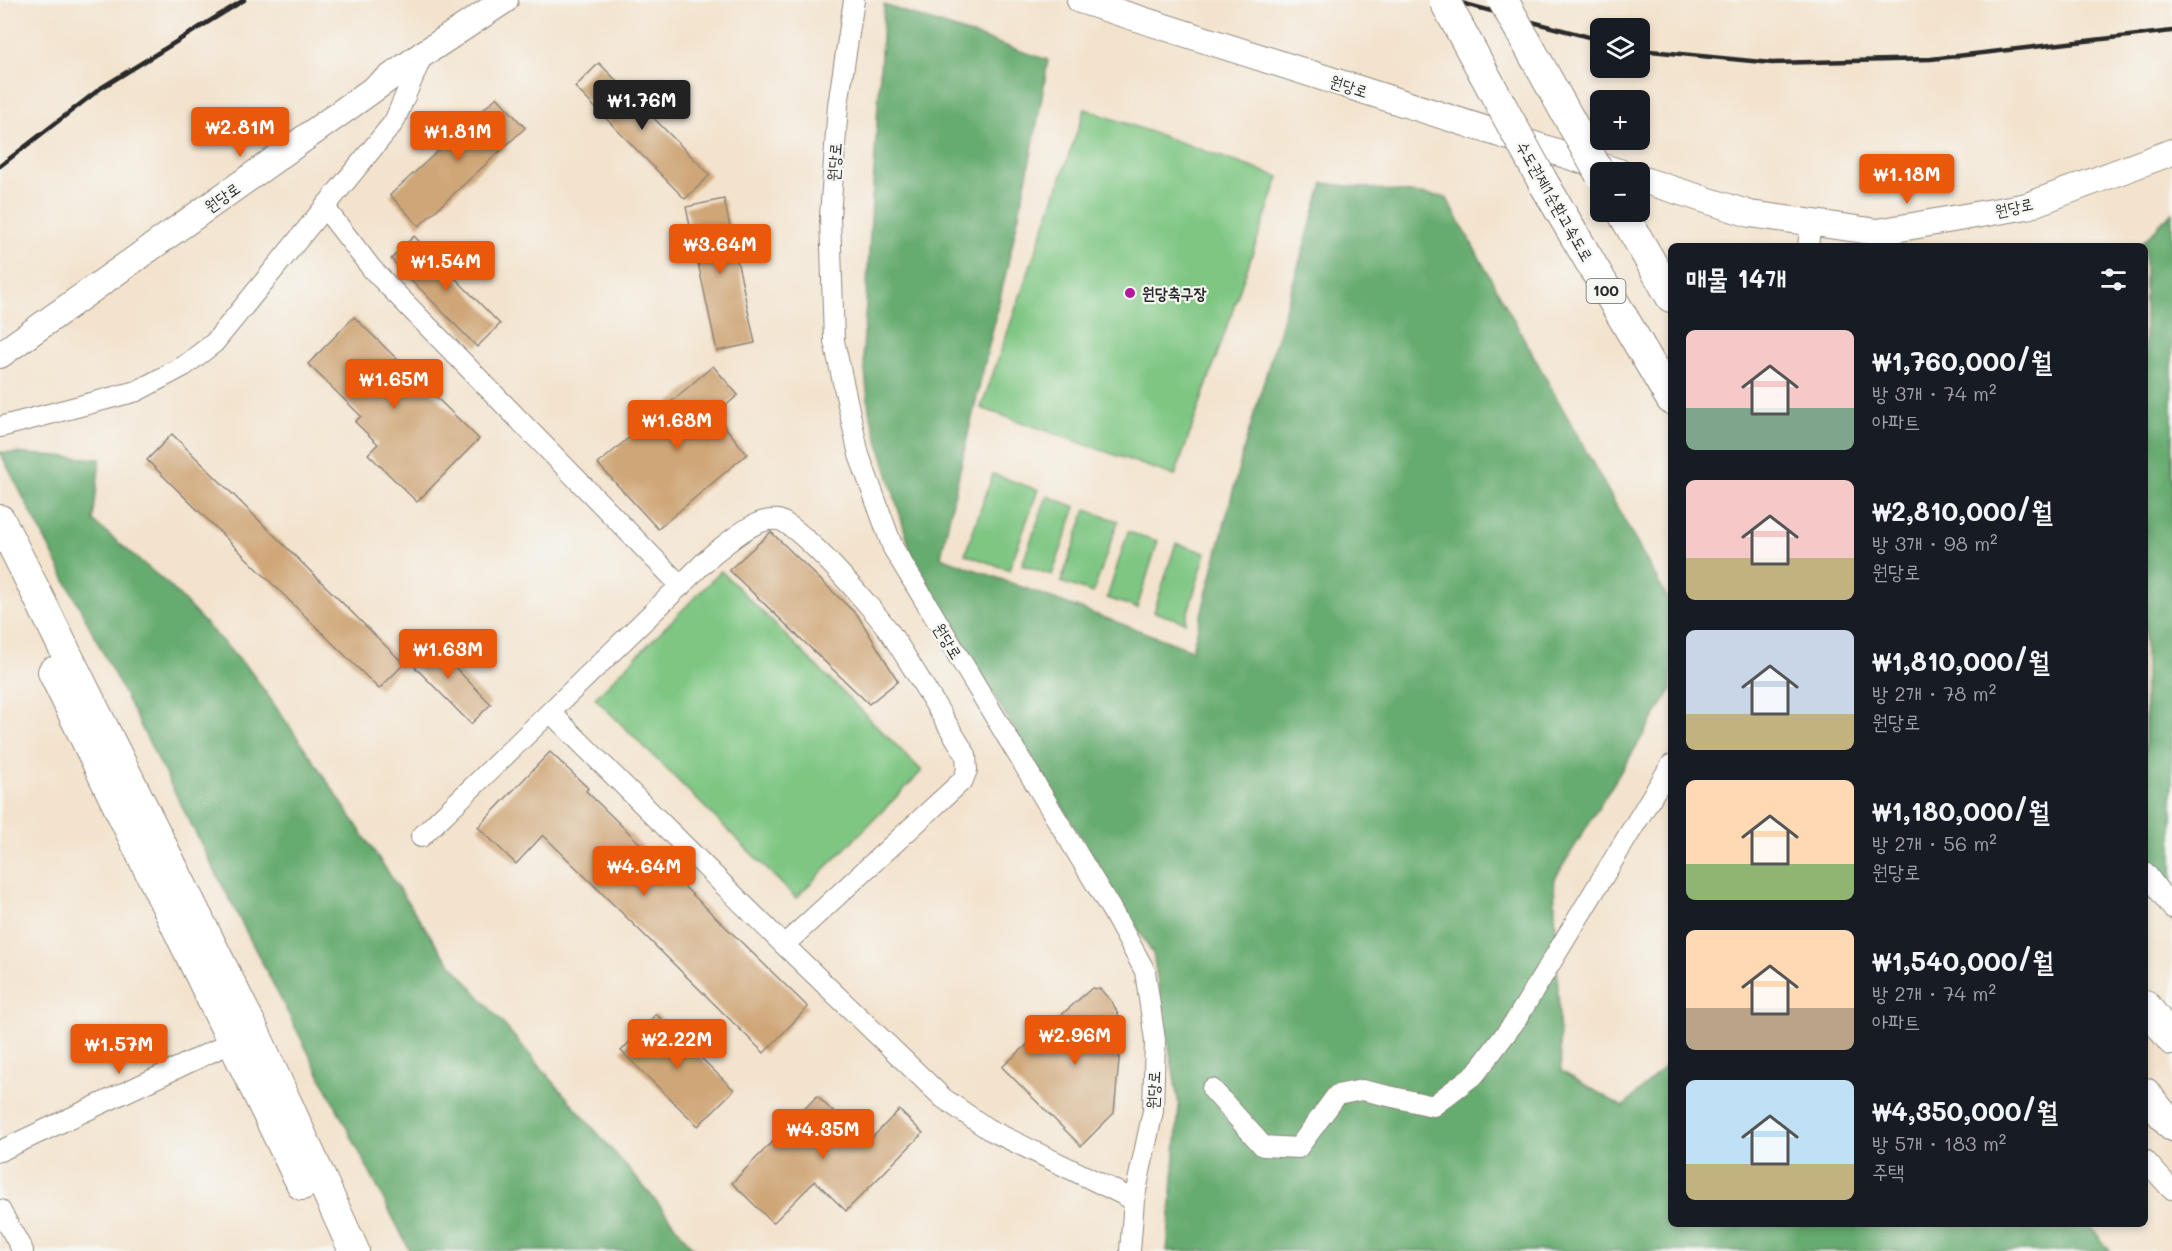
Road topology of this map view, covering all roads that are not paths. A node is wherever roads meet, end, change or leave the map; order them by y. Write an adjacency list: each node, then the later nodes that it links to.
1 (505, 0): 6 (main road, 원당로)
2 (854, 0): 36 (street, 원당로)
3 (1080, 0): 9 (main road, 원당로)
4 (1444, 0): 16 (highway, 수도권제1순환고속도로 / 100, bridge)
5 (1503, 0): 8 (highway, bridge)
6 (423, 54): 11 (street); 15 (main road, 원당로)
7 (2172, 152): 13 (main road, 원당로)
8 (1593, 162)
9 (1590, 163)
10 (1650, 182): 13 (main road, 원당로)
11 (325, 208): 17 (street); 20 (street)
12 (1628, 222): 14 (highway)
13 (1809, 234)
14 (1668, 292)
15 (0, 355)
16 (1668, 394)
17 (0, 426)
18 (0, 520): 28 (highway)
19 (0, 564): 28 (highway)
20 (681, 586): 21 (street); 26 (street)
21 (550, 712): 23 (street); 26 (street)
22 (1668, 770): 30 (street)
23 (421, 837)
24 (2148, 876): 25 (street)
25 (2172, 908)
26 (784, 945): 36 (street)
27 (2148, 1009): 29 (highway)
28 (244, 1036): 33 (street); 39 (highway); 40 (highway)
29 (2172, 1040)
30 (1212, 1089)
31 (2148, 1097): 32 (highway)
32 (2172, 1126)
33 (0, 1151)
34 (2148, 1163): 35 (street)
35 (2171, 1189)
36 (1134, 1200): 41 (street, 원당로)
37 (0, 1210): 38 (street)
38 (23, 1251)
39 (334, 1251)
40 (354, 1251)
41 (1130, 1251)

